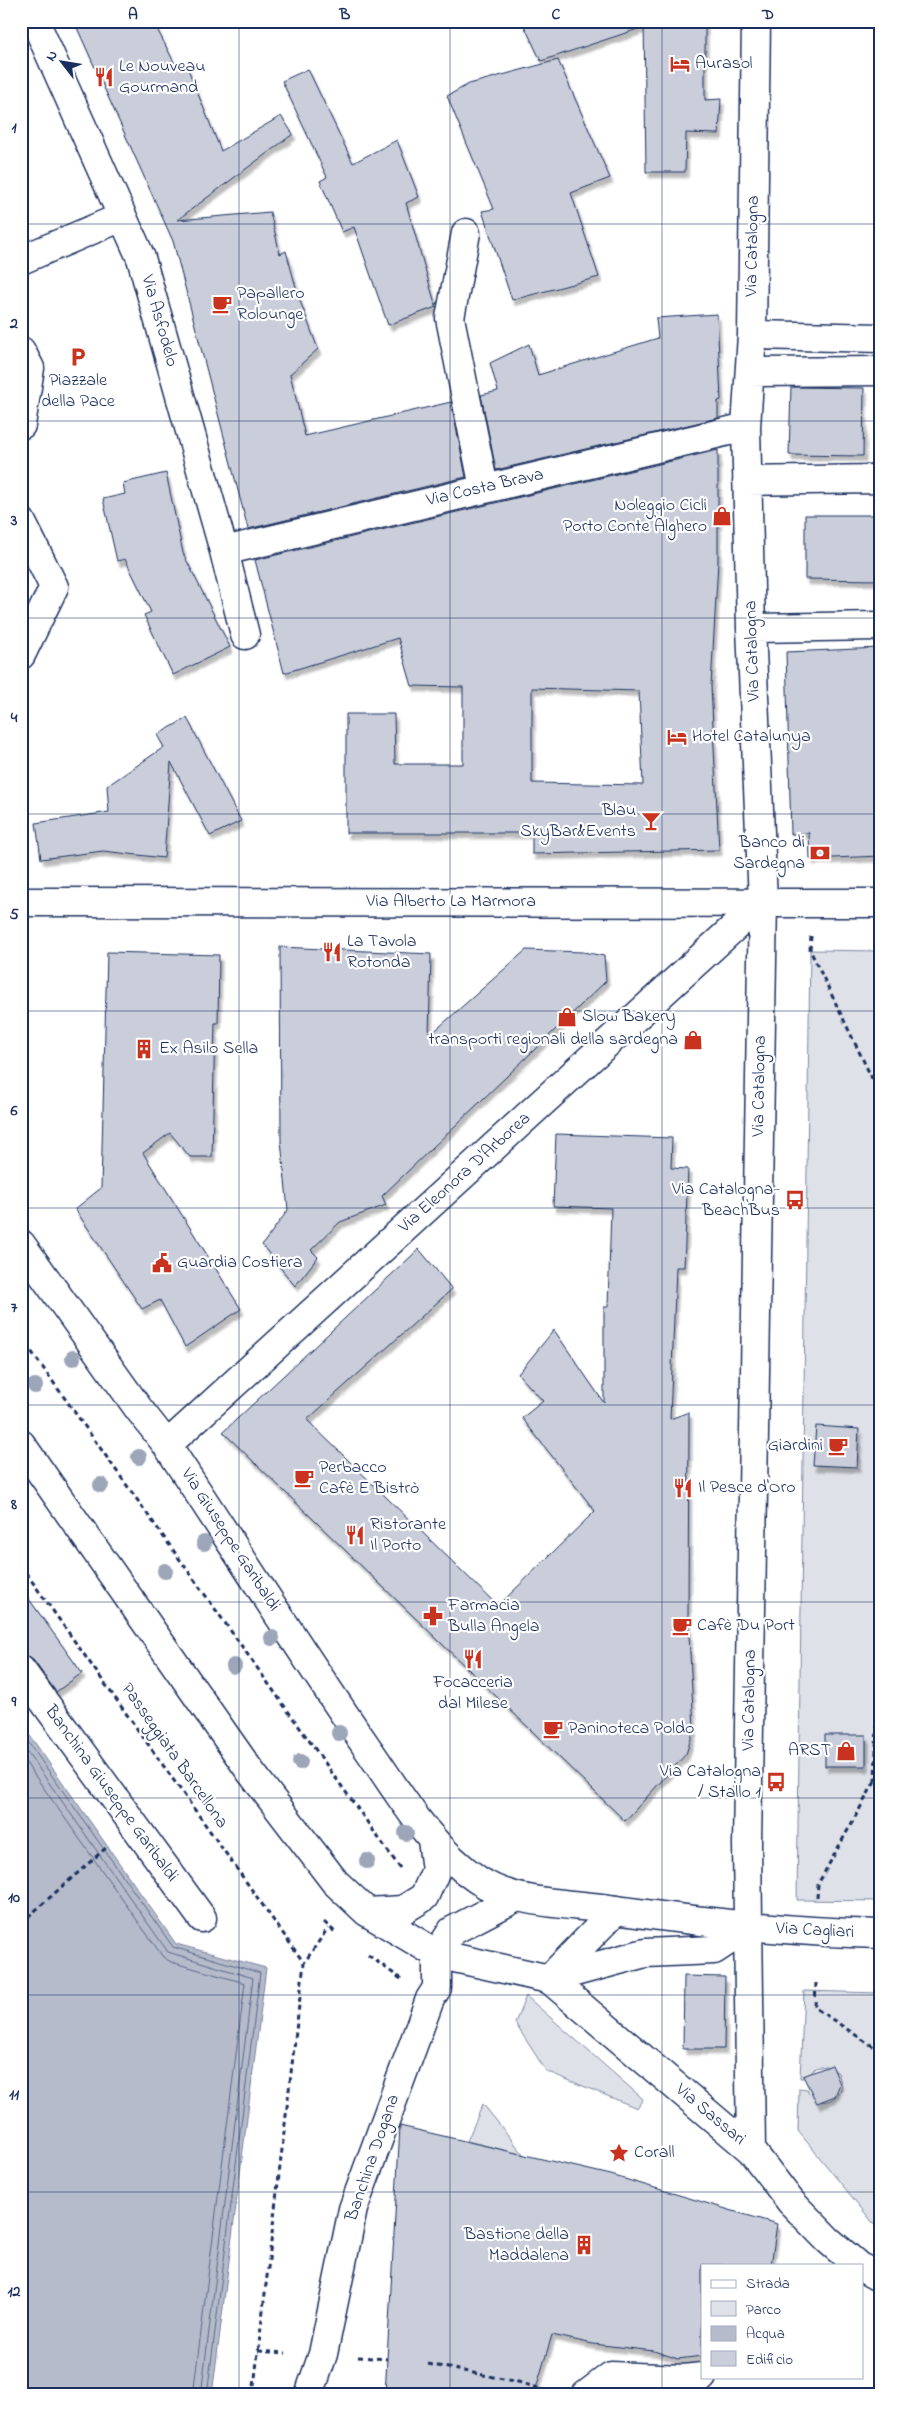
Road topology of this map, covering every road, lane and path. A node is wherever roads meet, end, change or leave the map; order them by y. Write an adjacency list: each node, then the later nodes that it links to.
1 (34, 21): 3 (main road, Via Asfodelo)
2 (756, 21): 6 (main road, Via Catalogna)
3 (122, 216): 5 (main road); 17 (main road, Via Asfodelo)
4 (466, 233): 15 (main road)
5 (21, 260)
6 (752, 335): 7 (main road); 10 (main road, Via Catalogna)
7 (880, 338)
8 (21, 351): 11 (main road)
9 (880, 371): 10 (main road)
10 (750, 372): 12 (main road, Via Catalogna)
11 (21, 425)
12 (746, 427): 14 (main road, Via Catalogna); 15 (main road, Via Costa Brava)
13 (880, 480): 14 (main road)
14 (747, 481): 19 (main road, Via Catalogna)
15 (484, 488): 17 (main road, Via Costa Brava)
16 (21, 521): 21 (main road)
17 (224, 552): 20 (main road, Via Asfodelo)
18 (880, 626): 19 (main road)
19 (751, 628): 22 (main road, Via Catalogna)
20 (245, 635)
21 (21, 655)
22 (763, 901): 23 (main road, Via Alberto La Marmora); 24 (main road, Via Alberto La Marmora); 30 (main road, Via Eleonora D'Arborea); 46 (main road, Via Catalogna)
23 (21, 902)
24 (812, 902): 25 (main road, Via Alberto La Marmora); 26 (path)
25 (880, 903)
26 (880, 1095)
27 (21, 1244): 30 (main road, Via Giuseppe Garibaldi)
28 (21, 1337): 39 (path)
29 (21, 1444): 43 (main road)
30 (167, 1445): 37 (main road, Via Giuseppe Garibaldi)
31 (21, 1566): 50 (path, Passeggiata Barcellona)
32 (880, 1633): 35 (path)
33 (21, 1670): 44 (main road, Banchina Giuseppe Garibaldi)
34 (880, 1772): 35 (path)
35 (875, 1781): 36 (path); 41 (path)
36 (880, 1782)
37 (432, 1840): 40 (main road, Via Giuseppe Garibaldi); 43 (main road, Via Giuseppe Garibaldi)
38 (108, 1847): 45 (path)
39 (403, 1872)
40 (517, 1897): 42 (main road, Via Giuseppe Garibaldi); 49 (main road)
41 (817, 1902)
42 (616, 1910): 46 (main road, Via Giuseppe Garibaldi); 51 (main road)
43 (367, 1912): 49 (main road)
44 (202, 1918)
45 (21, 1923)
46 (749, 1927): 48 (main road, Via Cagliari); 51 (main road); 54 (main road, Via Catalogna)
47 (328, 1928): 50 (path)
48 (880, 1934)
49 (437, 1954): 51 (main road); 61 (main road, Banchina Dogana)
50 (304, 1963): 60 (path)
51 (549, 1979): 54 (main road, Via Sassari)
52 (816, 1983): 53 (path)
53 (880, 2051)
54 (751, 2150): 55 (main road, Via Sassari)
55 (856, 2264)
56 (864, 2269): 57 (main road)
57 (880, 2278)
58 (428, 2364): 62 (path)
59 (701, 2377): 63 (main road)
60 (253, 2395)
61 (309, 2395)
62 (560, 2395)
63 (586, 2395)

